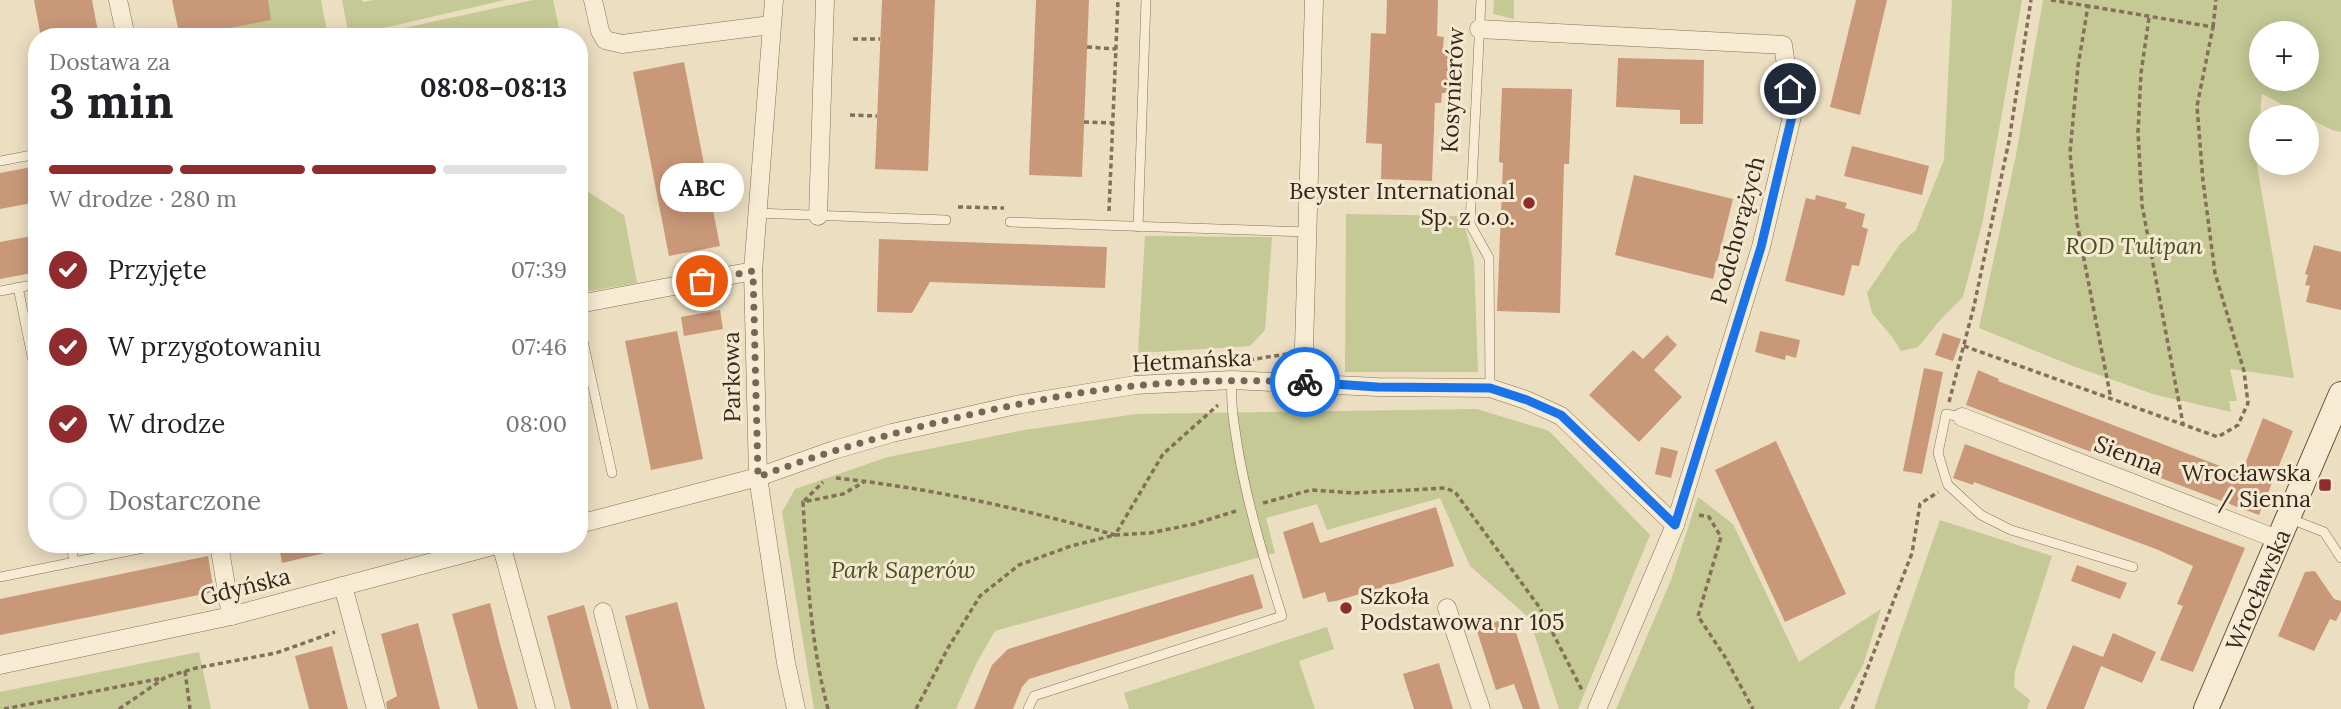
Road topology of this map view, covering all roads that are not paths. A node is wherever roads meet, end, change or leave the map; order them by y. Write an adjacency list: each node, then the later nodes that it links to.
1 (118, 0): 9 (street)
2 (593, 0): 8 (street)
3 (774, 0): 8 (street, Parkowa)
4 (825, 0): 14 (street)
5 (1146, 0): 17 (lane)
6 (1314, 0): 18 (street)
7 (1481, 0): 10 (lane, Kosynierów)
8 (771, 25): 13 (street, Parkowa)
9 (124, 28)
10 (1479, 29): 28 (lane, Kosynierów); 33 (street, Podchorążych)
11 (28, 156): 12 (lane)
12 (0, 161)
13 (757, 213): 14 (lane); 19 (street, Parkowa)
14 (818, 216): 15 (lane)
15 (946, 220)
16 (1010, 222): 17 (lane)
17 (1138, 227): 18 (lane)
18 (1307, 232): 26 (street)
19 (753, 271): 23 (street); 32 (street, Parkowa)
20 (28, 285): 21 (lane)
21 (18, 287): 22 (lane); 24 (lane)
22 (0, 291)
23 (588, 302)
24 (28, 336)
25 (588, 364): 31 (lane)
26 (1303, 382): 27 (street, Hetmańska); 28 (street, Hetmańska)
27 (1231, 387): 32 (street, Hetmańska); 55 (lane)
28 (1490, 388): 33 (street, Hetmańska)
29 (2341, 394): 35 (main road, Wrocławska)
30 (1954, 416): 35 (street, Sienna); 43 (lane)
31 (612, 473)
32 (758, 477): 34 (street); 54 (street, Parkowa)
33 (1677, 519): 50 (street, Podchorążych)
34 (588, 522)
35 (2282, 528): 41 (lane); 57 (main road, Wrocławska)
36 (72, 553): 42 (lane)
37 (118, 553): 42 (lane)
38 (220, 553): 48 (street)
39 (467, 553): 45 (street, Gdyńska)
40 (503, 553): 52 (street)
41 (2341, 558)
42 (74, 562): 44 (lane)
43 (2133, 567)
44 (0, 577)
45 (343, 586): 48 (street, Gdyńska); 51 (street)
46 (1447, 608): 56 (street)
47 (603, 612): 53 (street)
48 (230, 616): 49 (street, Gdyńska)
49 (0, 665)
50 (1592, 704)
51 (376, 709)
52 (546, 709)
53 (628, 709)
54 (796, 709)
55 (1028, 709)
56 (1481, 709)
57 (2206, 709)

